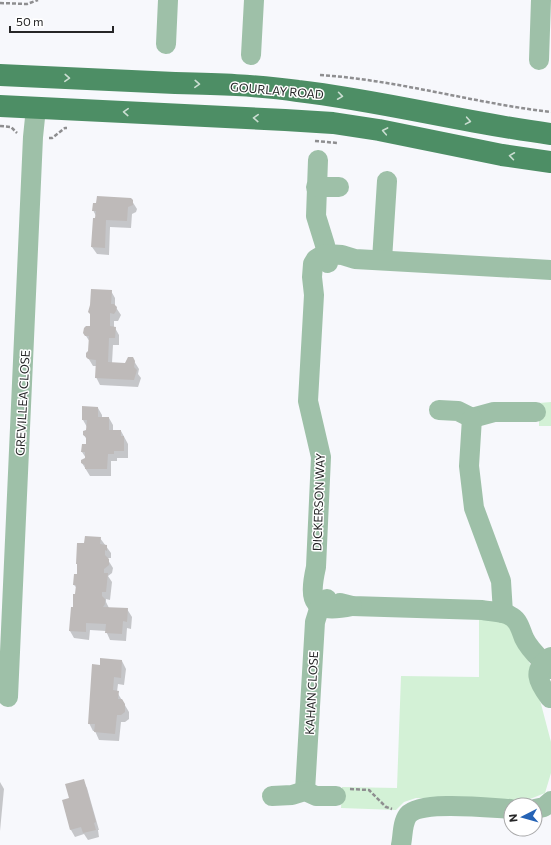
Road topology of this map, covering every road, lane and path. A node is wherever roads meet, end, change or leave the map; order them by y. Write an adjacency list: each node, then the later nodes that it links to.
1 (38, 0): 5 (path)
2 (168, 0): 6 (street)
3 (254, 0): 7 (street)
4 (541, 0): 8 (street)
5 (0, 3)
6 (166, 44)
7 (251, 56)
8 (539, 60)
9 (0, 75): 10 (main road, GOURLAY ROAD)
10 (38, 77): 12 (main road); 15 (main road, GOURLAY ROAD, one-way to 15)
11 (0, 106): 12 (main road)
12 (36, 108): 16 (street, GREVILLEA CLOSE); 20 (main road, one-way to 12)
13 (0, 126): 16 (path)
14 (72, 129): 16 (path)
15 (551, 134)
16 (33, 137): 33 (street, GREVILLEA CLOSE)
17 (311, 141): 18 (path)
18 (340, 143)
19 (318, 160): 22 (street)
20 (551, 162)
21 (387, 181): 25 (street)
22 (316, 187): 23 (street); 24 (street)
23 (339, 187)
24 (327, 258): 25 (street); 30 (street, DICKERSON WAY)
25 (382, 260): 26 (street)
26 (551, 270)
27 (439, 410): 29 (street)
28 (536, 412): 29 (street)
29 (472, 418): 31 (street)
30 (324, 602): 31 (street); 35 (street, KAHAN CLOSE)
31 (503, 613): 32 (street)
32 (549, 664): 34 (street)
33 (8, 697)
34 (551, 699)
35 (305, 791): 36 (street); 37 (street)
36 (341, 792): 40 (path)
37 (272, 796)
38 (434, 806): 39 (street); 40 (street); 41 (street)
39 (503, 809)
40 (400, 813): 41 (street)
41 (400, 845)

